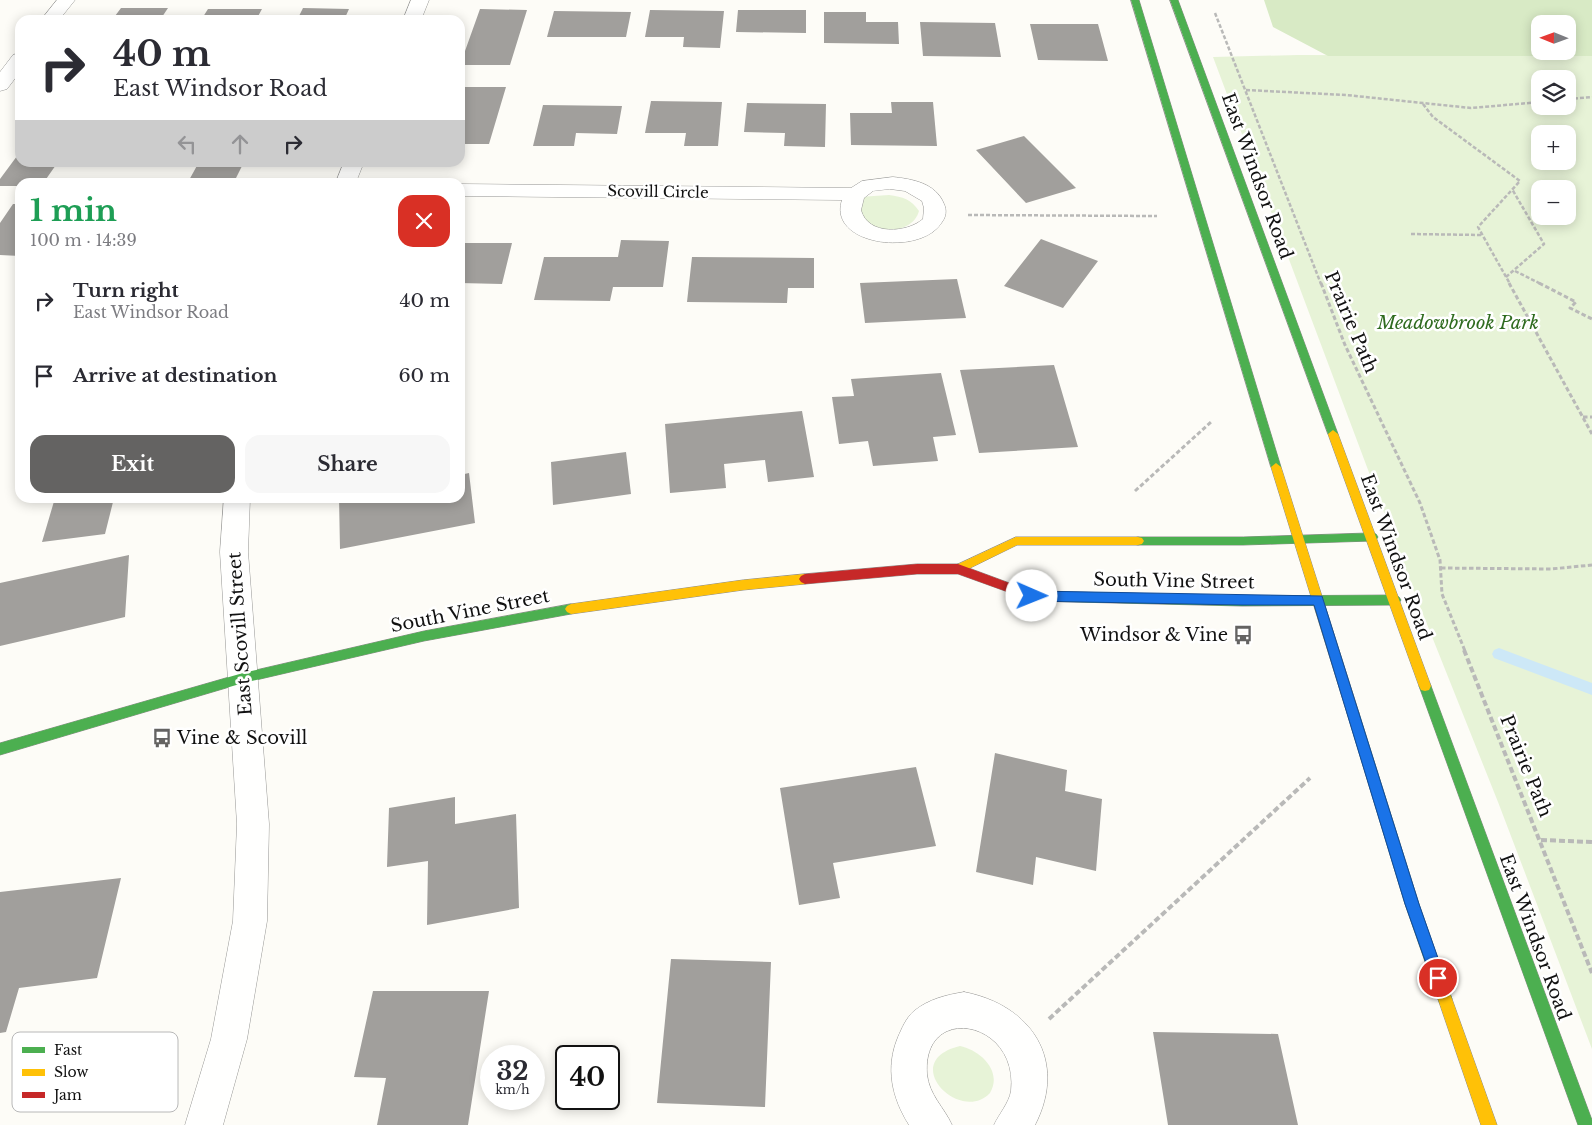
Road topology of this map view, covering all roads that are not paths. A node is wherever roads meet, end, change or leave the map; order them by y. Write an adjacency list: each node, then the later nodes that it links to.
1 (66, 0): 5 (street)
2 (420, 0): 6 (street)
3 (1135, 0): 13 (main road)
4 (1174, 0): 12 (main road, East Windsor Road)
5 (54, 15)
6 (414, 15)
7 (15, 66): 8 (street)
8 (0, 85)
9 (465, 190): 10 (street, Scovill Circle)
10 (856, 194): 10 (street, Scovill Circle)
11 (237, 503): 17 (street, East Scovill Street)
12 (1372, 538): 13 (main road, South Vine Street); 16 (main road, East Windsor Road)
13 (1299, 539): 14 (main road, South Vine Street); 15 (main road)
14 (958, 569): 15 (main road, South Vine Street); 17 (main road, South Vine Street)
15 (1318, 600): 16 (main road, South Vine Street); 22 (main road)
16 (1395, 600): 23 (main road, East Windsor Road)
17 (243, 678): 18 (main road, South Vine Street); 19 (street, East Scovill Street)
18 (0, 749)
19 (204, 1125)
20 (933, 1125): 21 (street)
21 (1013, 1125)
22 (1489, 1125)
23 (1586, 1125)

